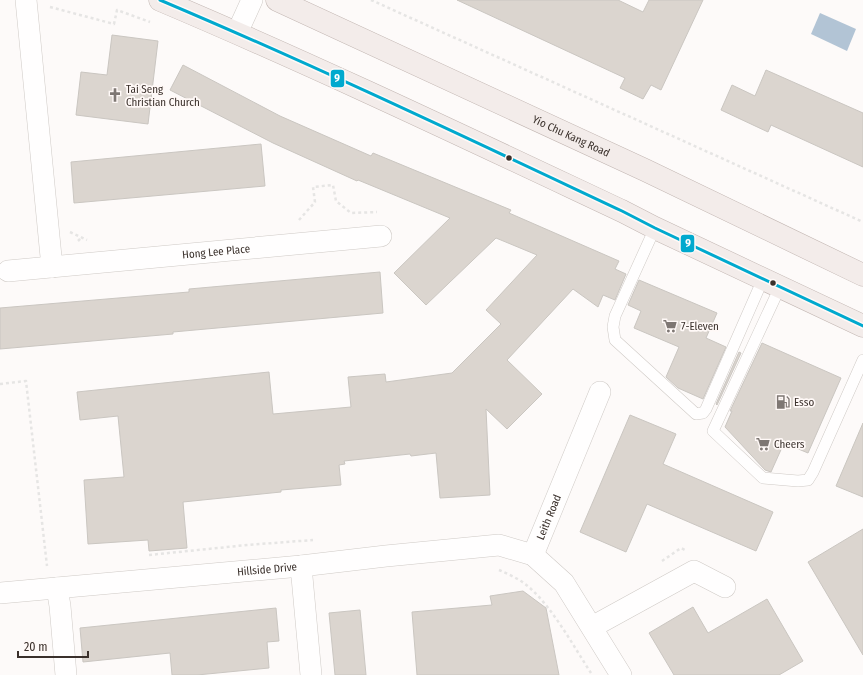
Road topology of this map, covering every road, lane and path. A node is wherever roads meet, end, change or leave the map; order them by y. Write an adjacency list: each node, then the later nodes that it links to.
1 (160, 0): 7 (main road)
2 (252, 0): 7 (street)
3 (277, 0): 16 (main road, Yio Chu Kang Road)
4 (371, 0): 9 (path)
5 (26, 1): 6 (path); 14 (street)
6 (152, 23)
7 (237, 33): 10 (main road)
8 (297, 222): 11 (path)
9 (863, 222)
10 (655, 228): 17 (main road); 17 (lane)
11 (381, 236): 14 (street, Hong Lee Place)
12 (82, 237): 13 (path)
13 (94, 239)
14 (52, 267): 15 (street, Hong Lee Place)
15 (8, 271)
16 (863, 275)
17 (772, 283): 18 (main road); 19 (lane)
18 (863, 326)
19 (863, 360)
20 (0, 384): 23 (path)
21 (600, 392): 22 (street, Leith Road)
22 (533, 556): 24 (street, Hillside Drive); 29 (street)
23 (47, 566)
24 (301, 566): 27 (street, Hillside Drive); 31 (street)
25 (497, 570): 32 (path)
26 (725, 587): 29 (street)
27 (57, 588): 28 (street, Hillside Drive); 30 (street)
28 (0, 594)
29 (592, 627): 33 (street)
30 (66, 675)
31 (311, 675)
32 (592, 675)
33 (621, 675)

